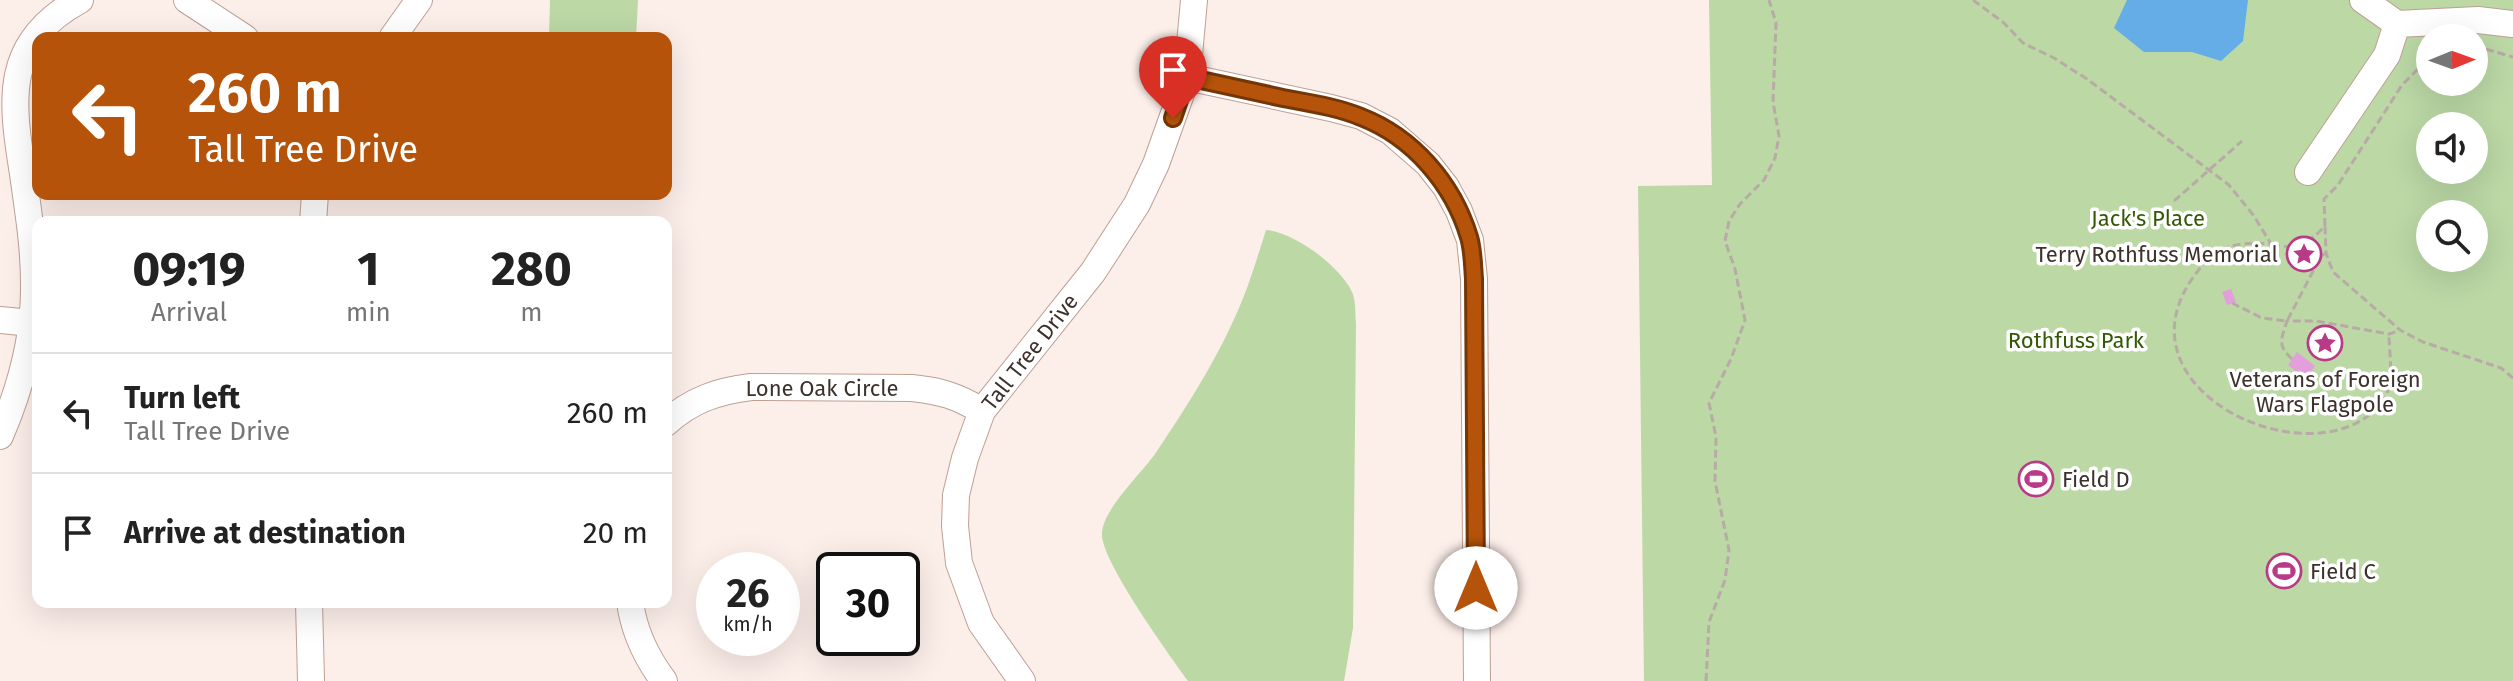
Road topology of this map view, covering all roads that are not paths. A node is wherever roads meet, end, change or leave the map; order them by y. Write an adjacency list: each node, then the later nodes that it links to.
1 (80, 0): 8 (street)
2 (187, 0): 9 (street)
3 (419, 0): 10 (street)
4 (1194, 0): 12 (street, Tall Tree Drive)
5 (2363, 0): 6 (street)
6 (2397, 24): 7 (street); 13 (street)
7 (2513, 24)
8 (40, 32)
9 (236, 32)
10 (396, 32)
11 (32, 43): 14 (street)
12 (1187, 77): 18 (street, Tall Tree Drive); 26 (street)
13 (2308, 172)
14 (32, 238)
15 (32, 314): 17 (street)
16 (0, 320): 17 (street)
17 (31, 323): 20 (street)
18 (982, 411): 19 (street, Lone Oak Circle); 25 (street, Tall Tree Drive)
19 (672, 417)
20 (0, 436)
21 (309, 608): 23 (street)
22 (631, 608): 24 (street)
23 (311, 681)
24 (664, 681)
25 (1022, 681)
26 (1477, 681)

